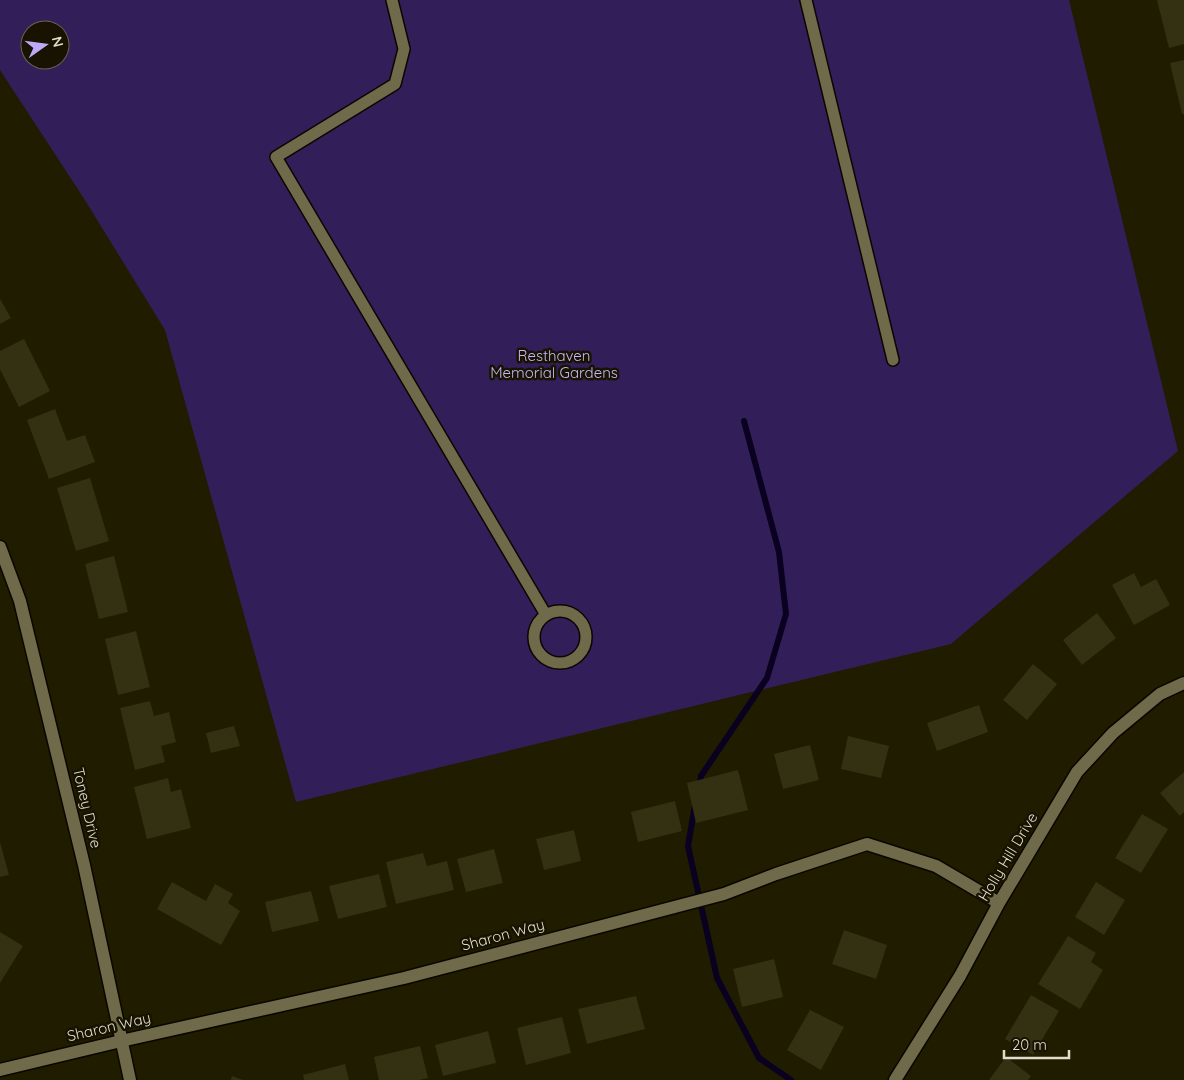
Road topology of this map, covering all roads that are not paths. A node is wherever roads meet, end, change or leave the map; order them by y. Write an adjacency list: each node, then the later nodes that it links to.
1 (392, 0): 5 (lane)
2 (806, 0): 3 (lane)
3 (893, 360)
4 (0, 547): 8 (street, Toney Drive)
5 (546, 614): 5 (lane)
6 (1184, 683): 7 (street, Holly Hill Drive)
7 (999, 903): 8 (street, Sharon Way); 11 (street, Holly Hill Drive)
8 (121, 1041): 9 (street, Sharon Way); 10 (street, Toney Drive)
9 (0, 1070)
10 (130, 1080)
11 (895, 1080)

